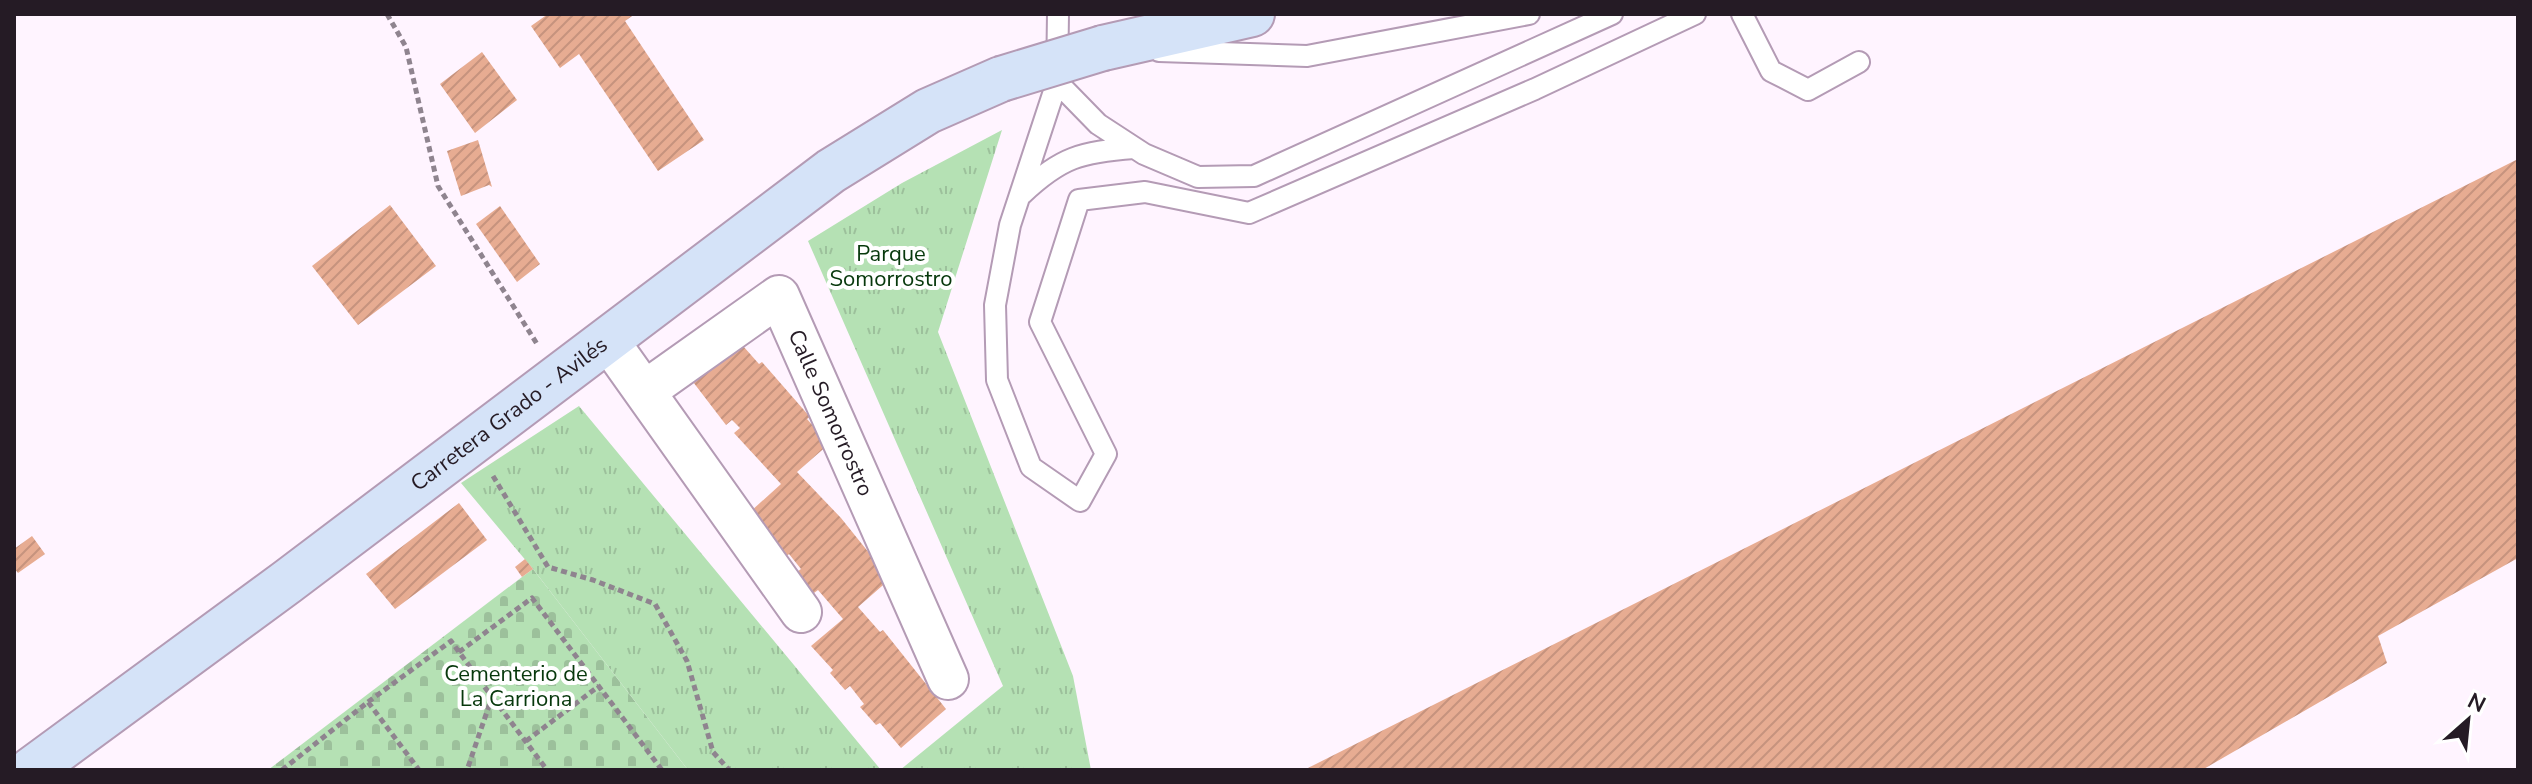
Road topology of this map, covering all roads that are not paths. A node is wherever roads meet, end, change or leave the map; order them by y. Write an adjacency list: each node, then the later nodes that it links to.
1 (1058, 14): 9 (lane)
2 (1252, 14): 7 (main road)
3 (1529, 14): 7 (lane)
4 (1612, 14): 10 (lane)
5 (1695, 14): 11 (lane)
6 (1742, 14): 8 (lane)
7 (1103, 48): 12 (main road, Carretera Grado - Avilés, bridge)
8 (1859, 62)
9 (1057, 82): 10 (lane); 11 (lane)
10 (1134, 148): 11 (lane)
11 (1019, 196)
12 (607, 339): 13 (street); 16 (main road, Carretera Grado - Avilés)
13 (645, 391): 14 (street); 15 (street, Calle Somorrostro)
14 (801, 612)
15 (948, 679)
16 (31, 770)

